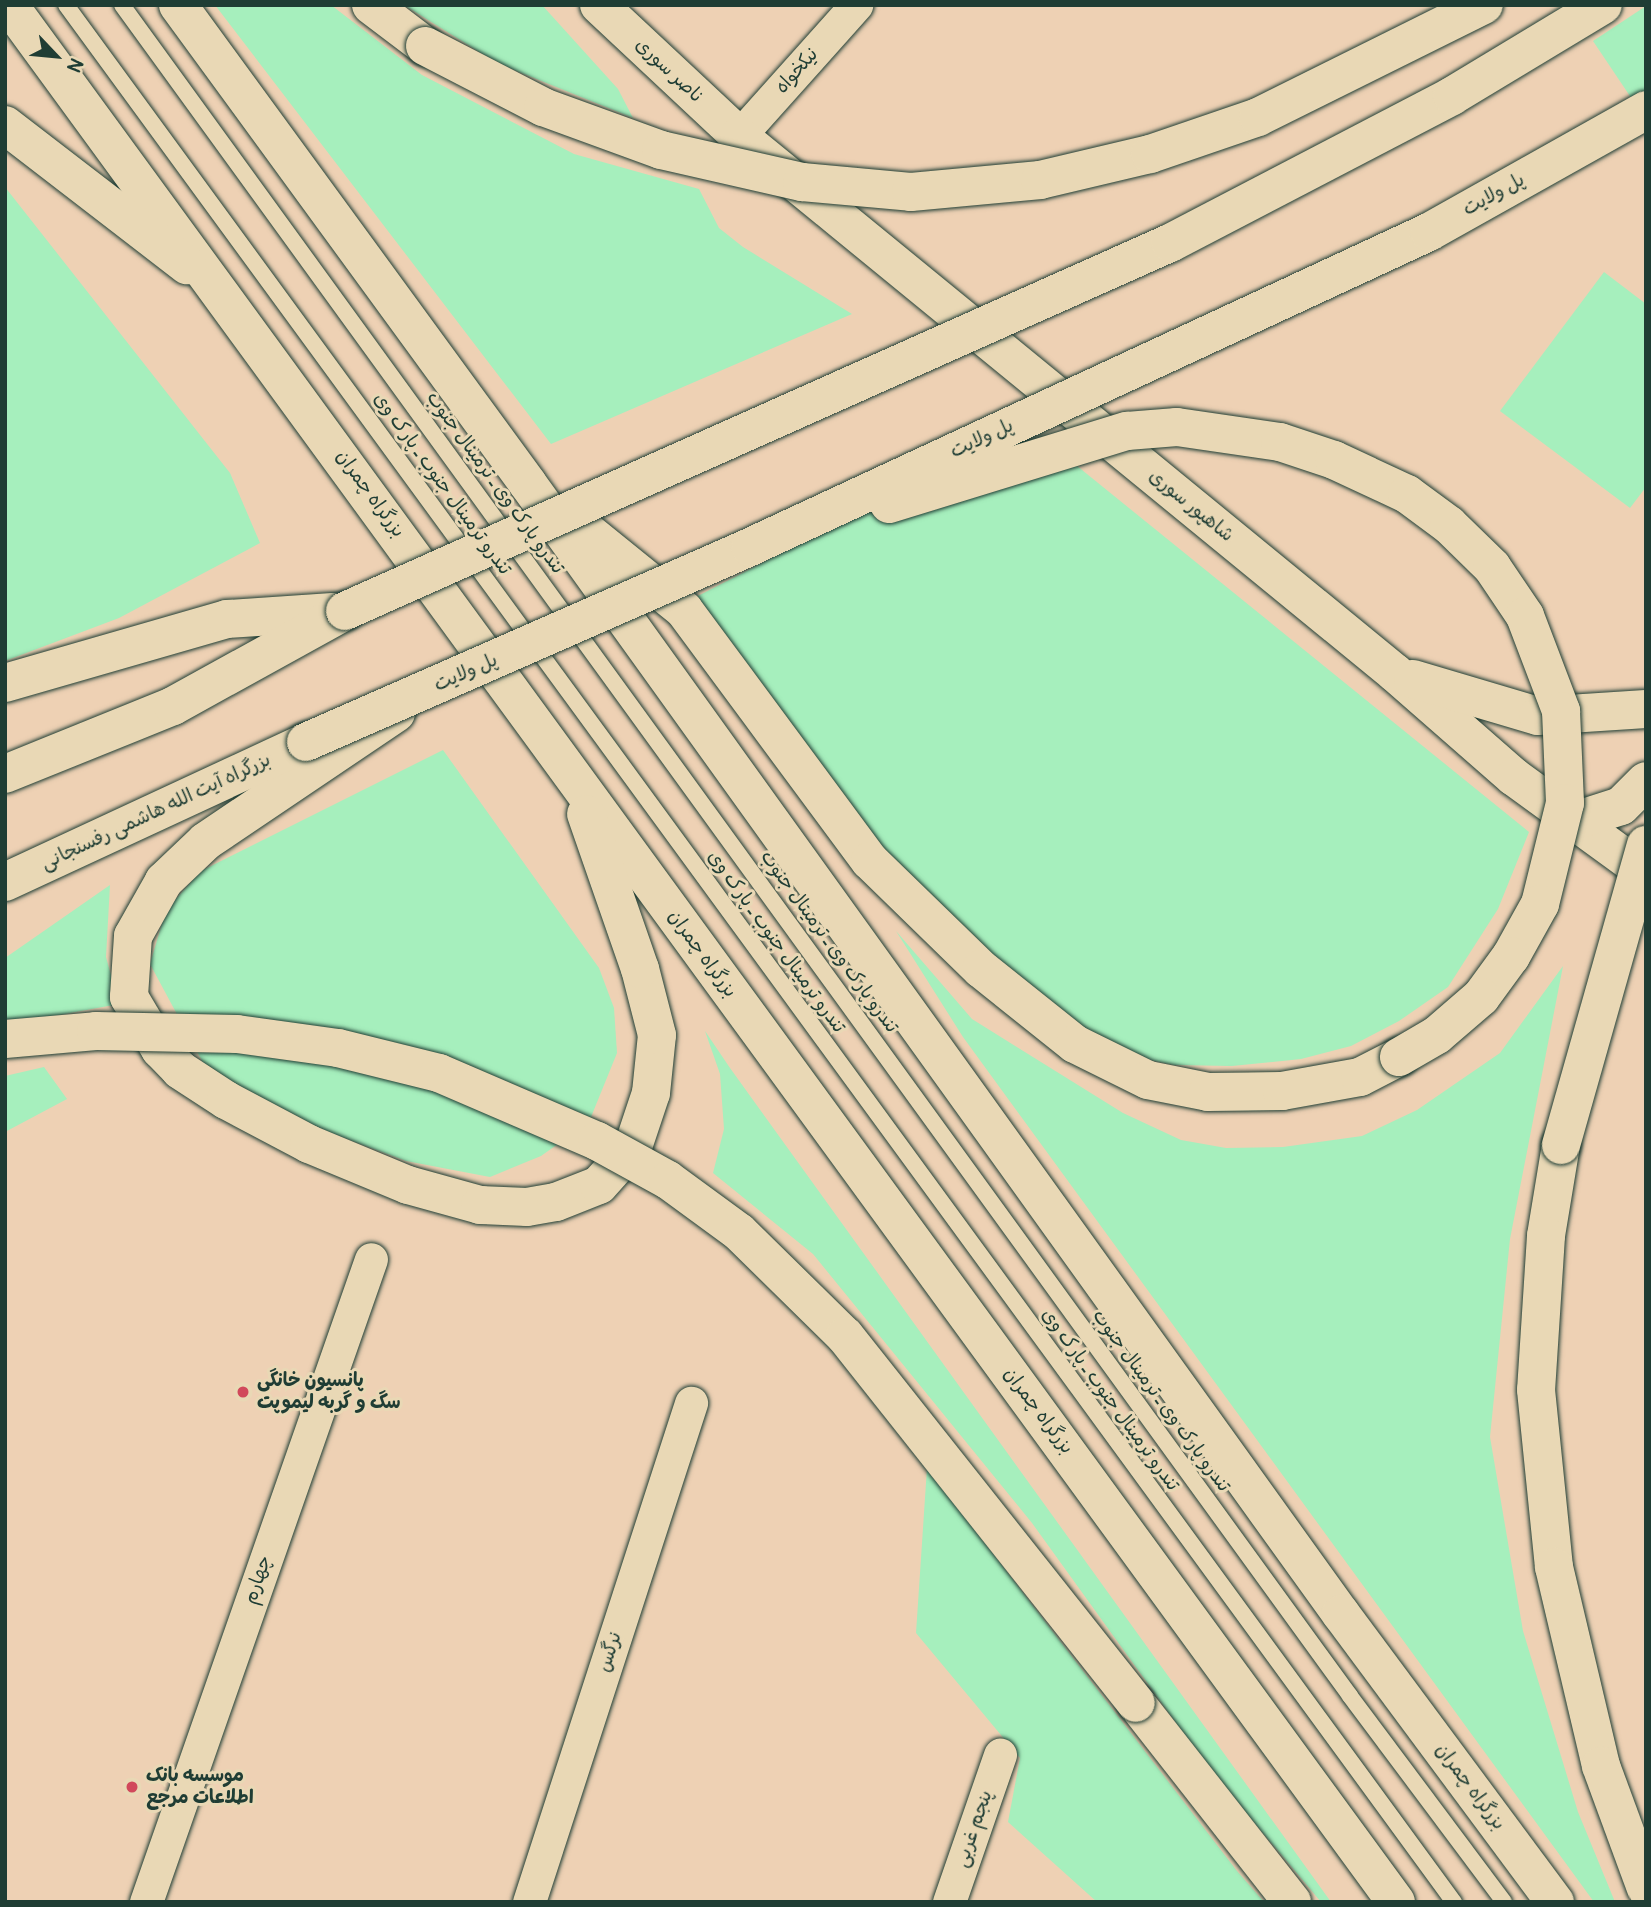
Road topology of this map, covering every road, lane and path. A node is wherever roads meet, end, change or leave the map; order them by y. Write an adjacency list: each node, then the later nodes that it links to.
1 (9, 5): 13 (main road, بزرگراه چمران)
2 (66, 5): 41 (lane, تندرو ترمینال جنوب ـ پارک وی)
3 (122, 5): 42 (lane, تندرو پارک وی ـ ترمینال جنوب)
4 (178, 5): 14 (main road, بزرگراه چمران)
5 (371, 5): 8 (main road, bridge)
6 (599, 5): 12 (main road, ناصر سوری)
7 (856, 5): 12 (street, نیکخواه)
8 (1485, 5)
9 (1603, 5): 16 (main road, bridge)
10 (1646, 110): 15 (main road, پل ولایت, bridge)
11 (5, 125): 13 (main road)
12 (739, 136): 17 (main road, شاهپور سوری)
13 (225, 295): 23 (main road, بزرگراه چمران)
14 (528, 484): 15 (main road, bridge); 43 (main road, بزرگراه چمران)
15 (750, 547): 19 (main road, پل ولایت, bridge)
16 (345, 611): 18 (main road); 24 (main road)
17 (1395, 673): 21 (main road); 25 (main road, شاهپور سوری)
18 (5, 683)
19 (440, 684): 22 (main road, پل ولایت, bridge); 23 (main road)
20 (1646, 709): 21 (main road)
21 (1538, 716): 25 (main road)
22 (306, 742): 30 (main road, بزرگراه آیت الله هاشمی رفسنجانی)
23 (572, 772): 40 (main road, بزرگراه چمران)
24 (5, 774)
25 (1514, 777): 27 (main road, شاهپور سوری)
26 (1646, 781): 27 (main road)
27 (1574, 821): 29 (main road, شاهپور سوری)
28 (1646, 845): 35 (main road, bridge)
29 (1646, 873)
30 (5, 882)
31 (5, 1040): 39 (main road, bridge)
32 (371, 1259): 36 (street, چهارم)
33 (691, 1403): 37 (street, نرگس)
34 (1000, 1755): 38 (street, پنجم غربی)
35 (1646, 1888)
36 (146, 1902)
37 (529, 1902)
38 (949, 1902)
39 (1292, 1902)
40 (1396, 1902)
41 (1454, 1902)
42 (1504, 1902)
43 (1555, 1902)

